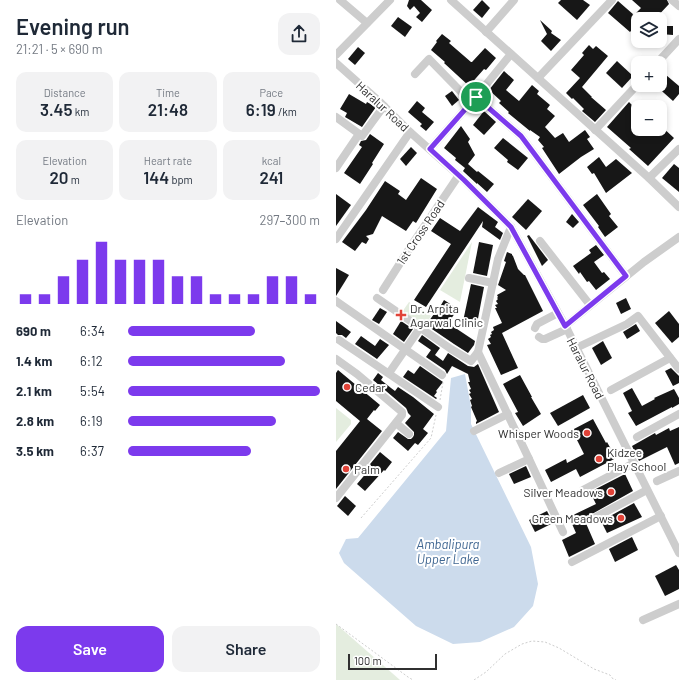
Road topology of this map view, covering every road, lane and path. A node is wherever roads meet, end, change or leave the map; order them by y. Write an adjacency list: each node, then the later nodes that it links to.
1 (340, 0): 8 (street)
2 (390, 0): 8 (street)
3 (450, 0): 9 (street)
4 (514, 0): 9 (street)
5 (612, 0): 16 (street)
6 (672, 0): 7 (street)
7 (679, 6)
8 (367, 23): 12 (street)
9 (486, 32): 11 (street)
10 (679, 39): 13 (street)
11 (511, 54): 16 (street); 18 (street)
12 (336, 55)
13 (663, 56)
14 (337, 66): 19 (street, Haralur Road)
15 (415, 74): 18 (street)
16 (538, 78): 21 (street)
17 (631, 91): 21 (street)
18 (473, 99): 24 (street); 34 (street)
19 (384, 106): 22 (street, Haralur Road); 23 (street)
20 (336, 117): 23 (street)
21 (595, 130): 28 (street)
22 (410, 132): 24 (street, Haralur Road); 32 (street)
23 (359, 134): 26 (street)
24 (430, 149): 27 (street, Haralur Road)
25 (679, 149): 28 (street)
26 (336, 168)
27 (458, 175): 30 (street, Haralur Road); 37 (street, 1st Cross Road)
28 (649, 178): 29 (street)
29 (679, 207)
30 (511, 227): 36 (street); 41 (street, Haralur Road)
31 (679, 237): 34 (street)
32 (336, 240)
33 (540, 242): 40 (street)
34 (626, 276): 40 (street)
35 (469, 278): 36 (street)
36 (493, 283): 49 (street)
37 (382, 290)
38 (377, 298): 43 (street)
39 (336, 301): 48 (street)
40 (590, 305): 42 (street)
41 (558, 313): 42 (street, Haralur Road); 44 (street)
42 (566, 327): 45 (street); 47 (street, Haralur Road)
43 (420, 328): 48 (street); 49 (street)
44 (535, 328)
45 (539, 337)
46 (339, 340): 53 (street)
47 (576, 348): 50 (street); 64 (street, Haralur Road)
48 (405, 349): 53 (street); 54 (street)
49 (478, 352): 57 (street)
50 (670, 358): 52 (street); 55 (street)
51 (336, 360): 59 (street)
52 (679, 369)
53 (389, 373): 56 (street)
54 (442, 375): 56 (path)
55 (611, 390)
56 (438, 407): 73 (path)
57 (508, 414): 60 (street); 63 (street)
58 (679, 414): 62 (street)
59 (396, 423): 61 (street); 70 (street)
60 (474, 430)
61 (409, 434)
62 (637, 437)
63 (529, 458): 66 (street); 74 (street)
64 (634, 463): 68 (street); 69 (street, Haralur Road)
65 (679, 471): 67 (street)
66 (499, 473)
67 (657, 482)
68 (583, 490)
69 (647, 490): 71 (street, Haralur Road); 72 (street)
70 (336, 498)
71 (660, 516): 75 (street, Haralur Road); 76 (street)
72 (596, 517)
73 (361, 518)
74 (563, 532)
75 (679, 553)
76 (572, 562)
77 (679, 604): 78 (street)
78 (643, 620)
79 (336, 624): 80 (path)
80 (413, 680)
81 (474, 680): 82 (path)
82 (616, 680)

